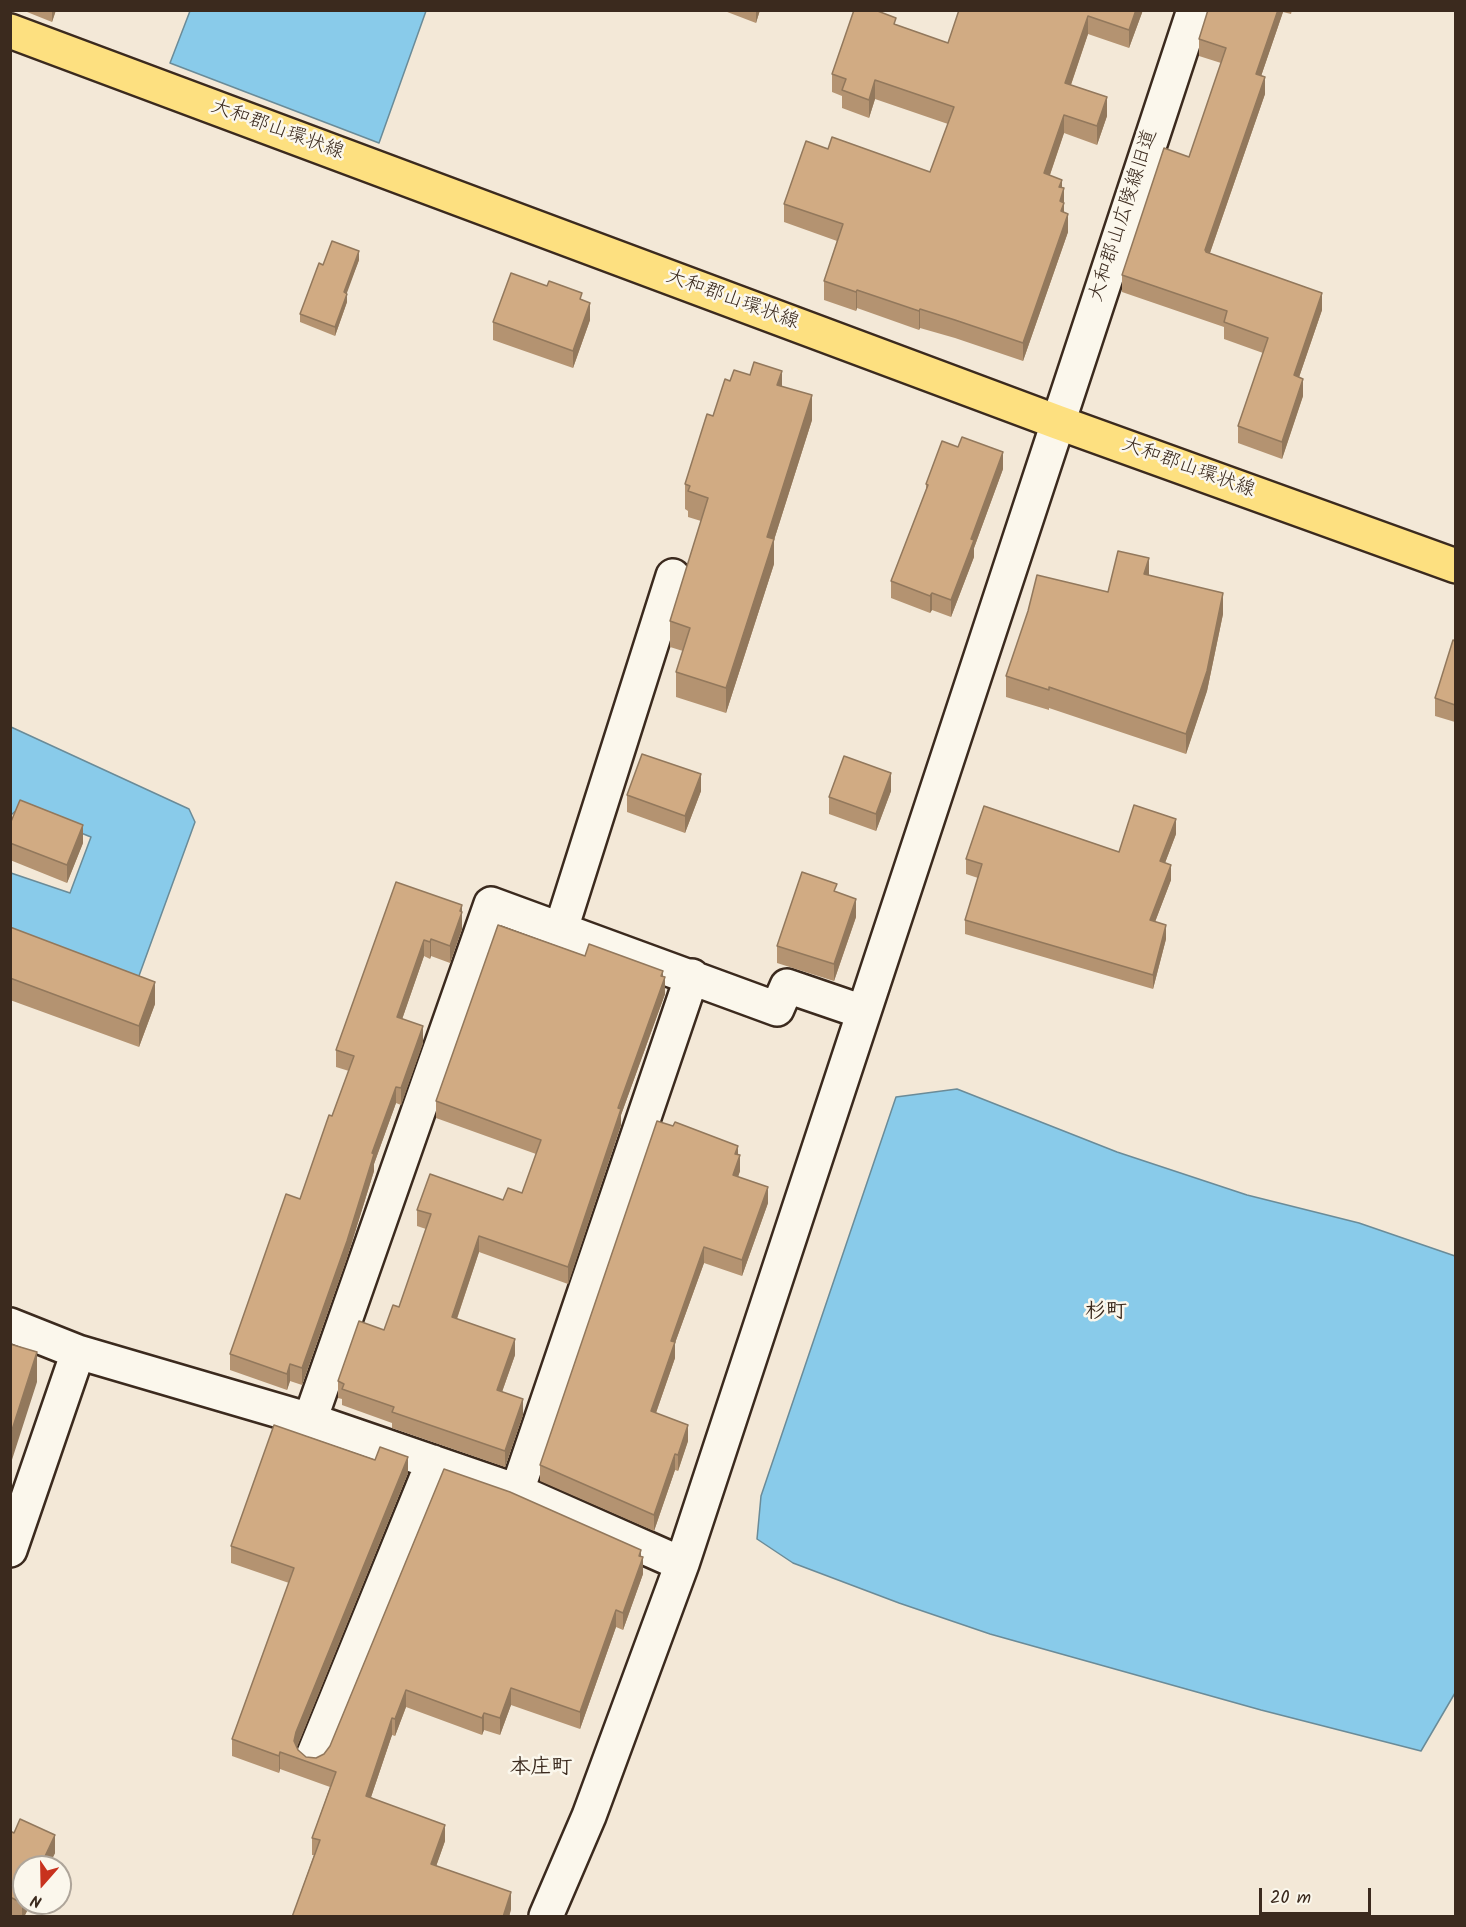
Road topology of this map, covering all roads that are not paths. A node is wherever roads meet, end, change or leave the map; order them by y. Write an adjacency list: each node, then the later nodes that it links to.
1 (1194, 10): 3 (street, 大和郡山広陵線旧道)
2 (10, 31): 3 (main road, 大和郡山環状線)
3 (1057, 422): 4 (main road, 大和郡山環状線); 8 (street, 大和郡山広陵線旧道)
4 (1455, 566)
5 (673, 576): 6 (street)
6 (561, 929): 7 (street); 11 (street)
7 (692, 976): 8 (street); 13 (street)
8 (863, 1012): 15 (street, 大和郡山広陵線旧道)
9 (10, 1325): 10 (street)
10 (78, 1352): 11 (street); 14 (street)
11 (310, 1420): 12 (street)
12 (433, 1462): 13 (street); 16 (street)
13 (517, 1491): 15 (street)
14 (10, 1550)
15 (682, 1564): 17 (street, 大和郡山広陵線旧道)
16 (313, 1756)
17 (546, 1917)

